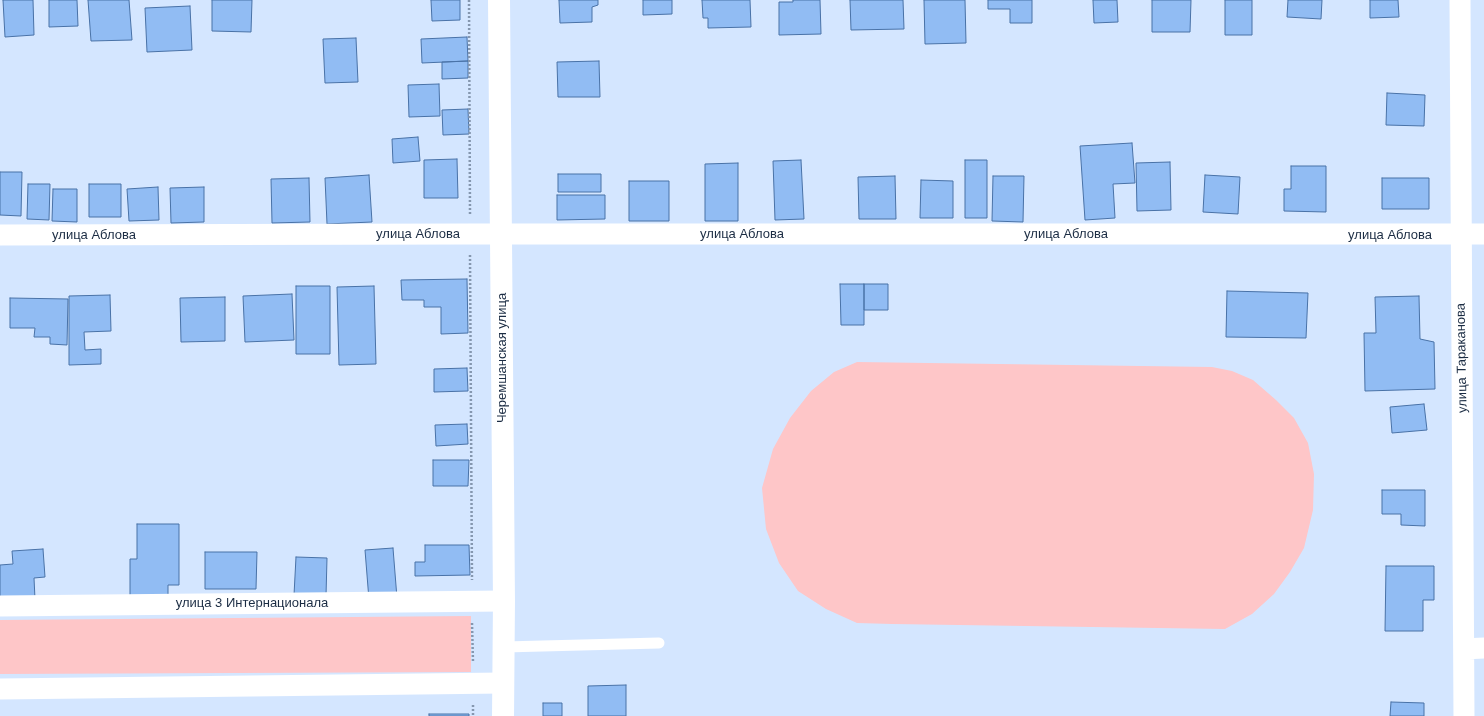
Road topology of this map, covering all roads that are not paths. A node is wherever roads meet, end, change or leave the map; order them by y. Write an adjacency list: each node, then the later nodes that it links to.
1 (499, 0): 3 (main road, Черемшанская улица)
2 (1460, 0): 6 (street, улица Тараканова)
3 (501, 234): 5 (street, улица Аблова); 6 (street, улица Аблова); 7 (main road, Черемшанская улица)
4 (1484, 234): 6 (street, улица Аблова)
5 (0, 235)
6 (1461, 235): 11 (street, улица Тараканова)
7 (504, 601): 8 (street, улица 3 Интернационала); 10 (main road, Черемшанская улица)
8 (0, 606)
9 (659, 643): 10 (lane)
10 (504, 647): 12 (main road, Черемшанская улица)
11 (1474, 649): 15 (street, улица Тараканова)
12 (503, 684): 13 (street); 14 (main road, Черемшанская улица)
13 (0, 689)
14 (503, 716)
15 (1464, 716)

